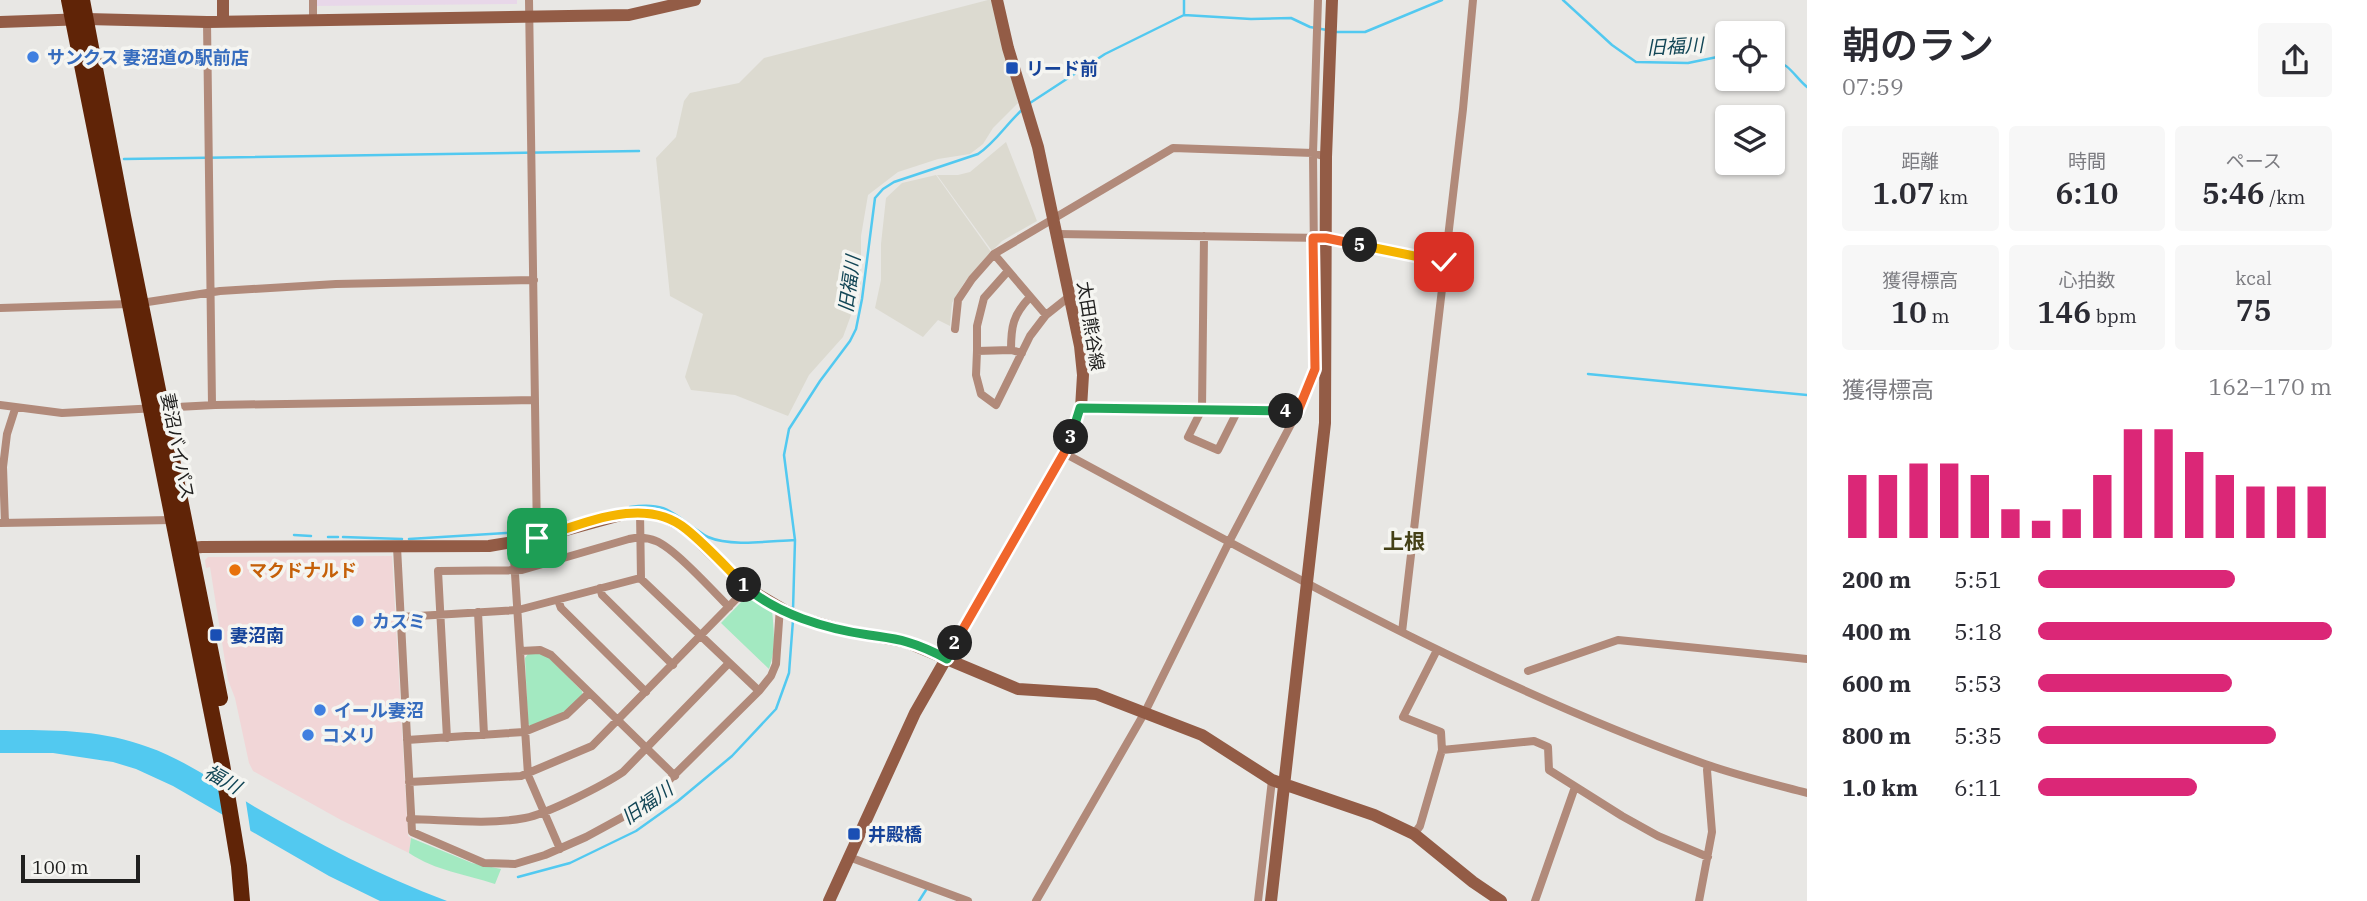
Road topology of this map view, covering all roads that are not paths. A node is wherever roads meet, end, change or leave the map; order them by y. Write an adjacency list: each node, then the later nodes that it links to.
1 (69, 0): 12 (highway, 妻沼バイパス)
2 (82, 0): 12 (highway, 妻沼バイパス)
3 (223, 0): 15 (street)
4 (313, 0): 13 (street)
5 (529, 0): 11 (street)
6 (695, 0): 11 (street)
7 (997, 0): 19 (street, 太田熊谷線)
8 (1318, 0): 14 (street)
9 (1332, 0): 14 (street)
10 (1473, 0): 24 (street)
11 (529, 17): 13 (street); 26 (street)
12 (80, 19): 16 (street); 17 (street); 30 (highway, 妻沼バイパス)
13 (313, 19): 15 (street)
14 (1325, 19): 18 (street); 18 (street)
15 (223, 21): 17 (street)
16 (0, 22)
17 (207, 22): 27 (street)
18 (1320, 155): 19 (street); 22 (street)
19 (1054, 218): 20 (street, 太田熊谷線); 23 (street)
20 (1057, 234): 21 (street); 28 (street, 太田熊谷線)
21 (1204, 236): 22 (street); 43 (street)
22 (1320, 238): 24 (street); 45 (street); 58 (street)
23 (994, 254): 25 (street); 33 (street)
24 (1444, 262): 68 (street)
25 (1008, 271): 29 (street); 35 (street)
26 (534, 281): 27 (street); 37 (street)
27 (210, 293): 30 (street); 39 (street)
28 (1070, 296): 32 (street); 41 (street, 太田熊谷線)
29 (1030, 297): 32 (street); 34 (street)
30 (135, 303): 31 (street); 40 (highway, 妻沼バイパス)
31 (0, 308)
32 (1046, 316): 36 (street)
33 (955, 329)
34 (1011, 350): 35 (street); 36 (street)
35 (977, 351): 36 (street)
36 (1022, 353)
37 (535, 400): 39 (street); 50 (street)
38 (0, 405): 42 (street)
39 (212, 405): 40 (street)
40 (156, 408): 42 (street); 48 (highway, 妻沼バイパス); 55 (highway, 妻沼バイパス)
41 (1080, 408): 43 (street); 46 (street, 太田熊谷線)
42 (15, 409): 49 (street)
43 (1202, 409): 44 (street); 44 (street)
44 (1238, 410): 45 (street)
45 (1298, 411): 52 (street)
46 (1064, 453): 52 (street); 72 (street, 太田熊谷線)
47 (640, 512): 50 (street); 51 (street); 60 (street)
48 (173, 520): 49 (street); 55 (highway, 妻沼バイパス)
49 (2, 523)
50 (537, 538): 53 (street)
51 (640, 538): 56 (street); 57 (street); 62 (street)
52 (1229, 542): 58 (street); 80 (street)
53 (513, 543): 54 (street); 56 (street)
54 (397, 547): 55 (street); 67 (street)
55 (185, 548): 98 (highway, 妻沼バイパス)
56 (515, 570): 64 (street); 66 (street)
57 (641, 579): 59 (street); 69 (street)
58 (1307, 583): 68 (street); 92 (street)
59 (600, 588): 61 (street); 75 (street)
60 (747, 588): 62 (street); 63 (street)
61 (558, 600): 64 (street); 78 (street)
62 (729, 607): 69 (street)
63 (782, 609): 72 (street); 77 (street)
64 (518, 610): 65 (street); 71 (street)
65 (478, 612): 66 (street); 83 (street)
66 (439, 615): 67 (street); 84 (street)
67 (401, 617): 85 (street)
68 (1402, 632): 70 (street)
69 (701, 635): 74 (street); 75 (street)
70 (1437, 650): 87 (street); 88 (street)
71 (521, 651): 79 (street); 82 (street)
72 (947, 659): 80 (street); 100 (street, 太田熊谷線)
73 (1807, 659): 76 (street)
74 (729, 663): 77 (street); 86 (street)
75 (673, 665): 78 (street)
76 (1528, 671)
77 (759, 691): 90 (street)
78 (646, 692): 81 (street)
79 (589, 693): 81 (street); 82 (street)
80 (1145, 712): 92 (street); 106 (street)
81 (617, 721): 86 (street); 89 (street)
82 (524, 732): 83 (street); 89 (street)
83 (484, 736): 84 (street)
84 (447, 738): 85 (street)
85 (407, 740): 91 (street)
86 (646, 748): 90 (street); 95 (street)
87 (1442, 750): 93 (street); 97 (street)
88 (1708, 765): 94 (street); 101 (street)
89 (528, 775): 91 (street); 95 (street)
90 (676, 776): 99 (street)
91 (409, 782): 96 (street)
92 (1278, 782): 97 (street); 107 (street); 108 (street)
93 (1575, 787): 101 (street); 110 (street)
94 (1807, 793)
95 (543, 812): 96 (street); 99 (street)
96 (410, 819): 99 (street)
97 (1414, 834): 109 (street)
98 (240, 846): 102 (highway, 妻沼バイパス); 103 (highway, 妻沼バイパス)
99 (560, 849)
100 (849, 857): 104 (street, 太田熊谷線); 105 (street)
101 (1707, 857): 111 (street)
102 (242, 901)
103 (253, 901)
104 (829, 901)
105 (968, 901)
106 (1036, 901)
107 (1258, 901)
108 (1271, 901)
109 (1501, 901)
110 (1535, 901)
111 (1699, 901)

